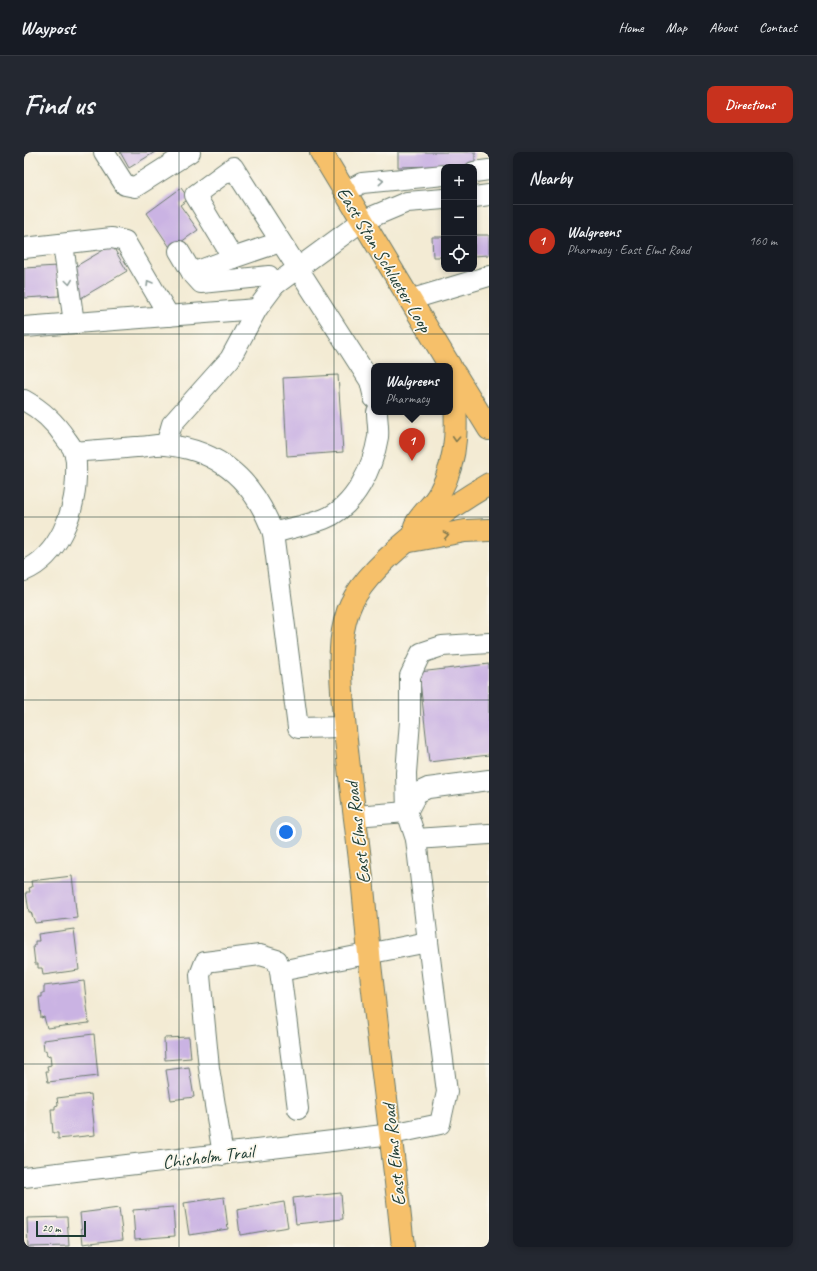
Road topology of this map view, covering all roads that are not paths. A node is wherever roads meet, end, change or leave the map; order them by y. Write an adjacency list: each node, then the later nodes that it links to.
1 (104, 152): 2 (street)
2 (190, 152)
3 (321, 152): 7 (main road, East Stan Schlueter Loop)
4 (489, 170): 5 (street)
5 (477, 172)
6 (441, 175): 7 (street, one-way to 6)
7 (345, 192): 11 (main road, East Stan Schlueter Loop)
8 (489, 195): 9 (street)
9 (477, 196)
10 (441, 199): 11 (street)
11 (362, 221): 17 (street); 21 (main road, East Stan Schlueter Loop)
12 (280, 242): 16 (street); 16 (street); 17 (street)
13 (63, 244): 14 (street); 23 (street, one-way to 13); 24 (street, one-way to 24)
14 (24, 248)
15 (179, 251): 18 (street)
16 (233, 258): 18 (street)
17 (297, 269): 20 (street); 28 (street)
18 (192, 273): 20 (street)
19 (489, 276): 21 (street)
20 (275, 285): 22 (street)
21 (409, 300): 26 (main road, East Stan Schlueter Loop)
22 (257, 309): 23 (street); 33 (street)
23 (169, 316): 24 (street)
24 (74, 323): 25 (street)
25 (24, 327)
26 (448, 363)
27 (453, 372): 30 (main road); 32 (main road, East Stan Schlueter Loop); 38 (main road, one-way to 38)
28 (371, 385)
29 (24, 400): 34 (street)
30 (489, 404)
31 (377, 415): 37 (street)
32 (489, 429)
33 (166, 445): 34 (street); 37 (street)
34 (74, 452): 39 (street)
35 (489, 484): 38 (main road, East Elms Road)
36 (489, 530): 38 (main road, one-way to 36)
37 (274, 533): 41 (street)
38 (407, 542): 41 (main road, East Elms Road)
39 (24, 572)
40 (489, 643): 43 (street)
41 (345, 727): 44 (main road, East Elms Road)
42 (489, 780): 43 (street)
43 (407, 812): 44 (street); 46 (street)
44 (355, 816): 48 (main road, East Elms Road)
45 (489, 834): 46 (street)
46 (416, 839): 47 (street)
47 (428, 942): 48 (street); 51 (street, Chisholm Trail)
48 (369, 953): 49 (street); 51 (main road, East Elms Road)
49 (280, 972): 50 (street); 52 (street)
50 (298, 1109)
51 (392, 1134): 52 (street, Chisholm Trail); 54 (main road, East Elms Road)
52 (223, 1155): 53 (street, Chisholm Trail)
53 (24, 1177)
54 (403, 1247)

